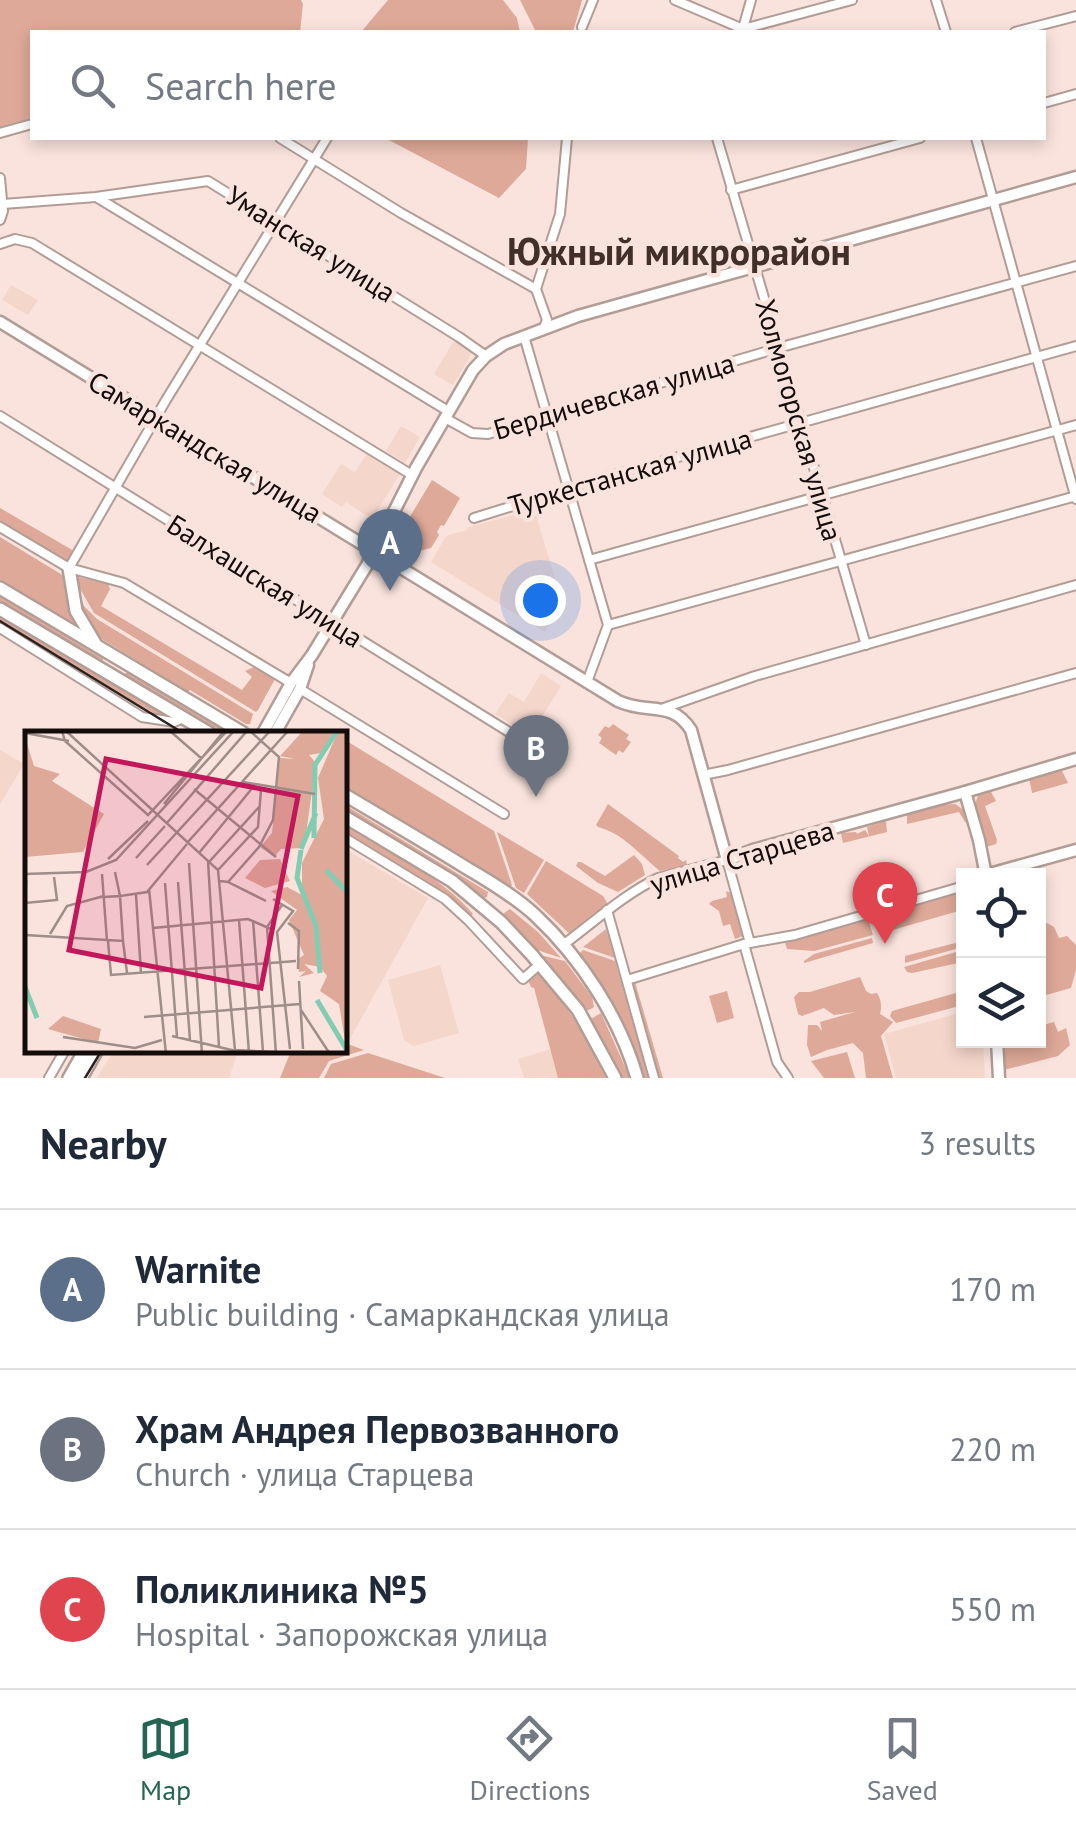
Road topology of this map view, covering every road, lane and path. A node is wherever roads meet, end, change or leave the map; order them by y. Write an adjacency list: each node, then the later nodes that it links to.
1 (592, 0): 7 (street)
2 (675, 0): 8 (street)
3 (752, 0): 9 (street)
4 (852, 0): 10 (street)
5 (936, 0): 11 (street)
6 (1076, 16): 12 (street)
7 (582, 28)
8 (741, 30)
9 (743, 30)
10 (747, 30)
11 (945, 30)
12 (1023, 30)
13 (1076, 94): 14 (street)
14 (1046, 102)
15 (30, 125): 16 (street)
16 (0, 133)
17 (284, 140): 23 (street)
18 (326, 140): 23 (street)
19 (567, 140): 37 (street)
20 (717, 140): 26 (street, Холмогорская улица)
21 (913, 140): 26 (street)
22 (977, 140): 28 (street)
23 (315, 158): 31 (street); 37 (street)
24 (0, 178): 29 (street)
25 (1076, 178): 28 (main road)
26 (732, 190): 34 (street, Холмогорская улица)
27 (96, 197): 29 (street, Уманская улица); 31 (street, Уманская улица); 35 (street, Бердичевская улица)
28 (994, 200): 34 (main road); 36 (street)
29 (3, 204): 30 (street)
30 (0, 220)
31 (276, 222): 35 (street); 44 (street, Уманская улица)
32 (0, 244): 41 (street)
33 (1076, 266): 36 (street, Бердичевская улица)
34 (754, 267): 39 (main road); 43 (street, Холмогорская улица)
35 (238, 282): 41 (street); 46 (street, Бердичевская улица)
36 (1016, 282): 43 (street, Бердичевская улица); 45 (street)
37 (536, 289): 39 (street)
38 (0, 322): 49 (main road, Самаркандская улица)
39 (543, 330): 40 (main road)
40 (524, 336): 44 (main road); 48 (street)
41 (200, 344): 49 (street); 53 (street)
42 (1076, 346): 45 (street, Туркестанская улица)
43 (778, 348): 48 (street, Бердичевская улица); 50 (street, Холмогорская улица)
44 (486, 356): 46 (main road)
45 (1036, 357): 50 (street, Туркестанская улица); 52 (street)
46 (447, 415): 48 (street, Бердичевская улица); 53 (main road)
47 (0, 416): 54 (street, Балхашская улица)
48 (546, 416): 55 (street)
49 (156, 417): 54 (street); 60 (main road, Самаркандская улица)
50 (800, 422): 55 (street, Туркестанская улица); 56 (street, Холмогорская улица)
51 (1076, 424): 52 (street)
52 (1057, 430): 56 (street); 57 (street)
53 (412, 475): 60 (main road)
54 (116, 487): 63 (street); 67 (street, Балхашская улица)
55 (568, 490): 58 (street, Туркестанская улица); 61 (street)
56 (822, 495): 61 (street); 62 (street, Холмогорская улица)
57 (1076, 497): 62 (street)
58 (474, 518)
59 (0, 527): 63 (street)
60 (374, 550): 67 (main road); 76 (main road, Самаркандская улица)
61 (590, 560): 68 (street)
62 (842, 562): 68 (street); 71 (street, Холмогорская улица)
63 (69, 568): 70 (main road); 78 (street)
64 (1076, 585): 71 (street)
65 (0, 588): 70 (main road)
66 (0, 609): 74 (main road)
67 (331, 622): 78 (main road); 85 (street, Балхашская улица)
68 (608, 626): 76 (street)
69 (0, 628): 80 (street)
70 (95, 643): 72 (main road)
71 (866, 645): 79 (street)
72 (107, 651): 73 (main road); 74 (main road)
73 (132, 666): 77 (main road); 82 (main road)
74 (97, 668): 77 (main road)
75 (1076, 673): 87 (street)
76 (587, 682): 79 (main road, Самаркандская улица)
77 (122, 684): 80 (main road)
78 (295, 686): 83 (main road); 84 (main road); 90 (street)
79 (662, 709): 87 (main road)
80 (183, 718): 81 (main road)
81 (206, 731)
82 (239, 731)
83 (264, 731)
84 (276, 731)
85 (530, 745)
86 (1076, 760): 88 (main road, улица Старцева)
87 (703, 775): 94 (main road)
88 (966, 792): 94 (main road, улица Старцева); 95 (main road)
89 (348, 796): 97 (main road)
90 (504, 814)
91 (348, 820): 99 (main road)
92 (348, 840): 105 (street)
93 (1076, 850): 96 (main road)
94 (727, 860): 101 (street, улица Старцева); 103 (street)
95 (985, 868)
96 (1011, 868)
97 (490, 882): 99 (main road); 100 (main road)
98 (956, 888): 103 (street)
99 (478, 901): 102 (main road)
100 (517, 901): 102 (main road); 104 (main road)
101 (607, 910): 104 (street, улица Старцева); 106 (street)
102 (501, 922): 105 (main road)
103 (747, 944): 106 (street); 119 (street)
104 (563, 945): 107 (main road)
105 (540, 964): 108 (main road)
106 (627, 980): 118 (street)
107 (598, 994): 108 (main road); 117 (main road)
108 (578, 1010): 116 (main road)
109 (998, 1048): 120 (main road)
110 (63, 1053): 113 (street)
111 (83, 1053): 114 (main road)
112 (95, 1053): 115 (main road)
113 (49, 1078)
114 (69, 1078)
115 (80, 1078)
116 (615, 1078)
117 (637, 1078)
118 (654, 1078)
119 (788, 1078)
120 (1000, 1078)

